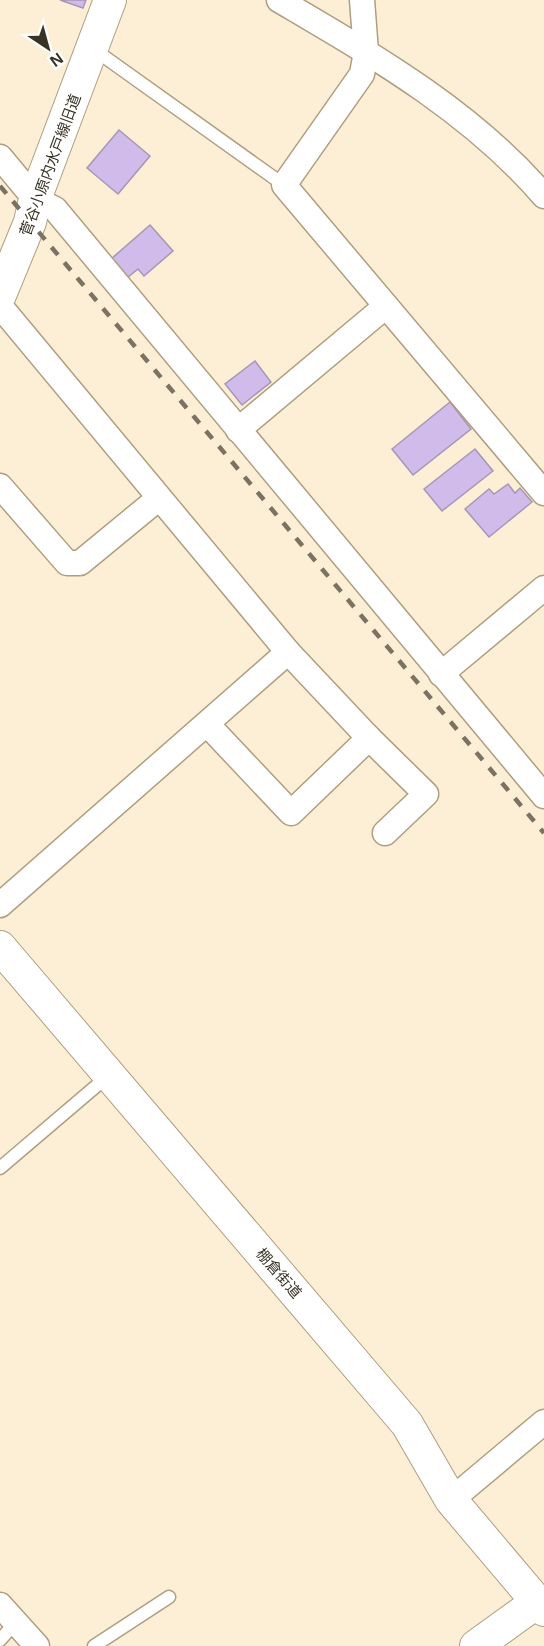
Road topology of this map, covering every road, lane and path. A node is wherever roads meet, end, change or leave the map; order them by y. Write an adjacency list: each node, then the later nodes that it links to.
1 (110, 0): 4 (street, 菅谷小原内水戸線旧道)
2 (279, 0): 5 (street)
3 (362, 0): 5 (street)
4 (92, 48): 7 (lane); 9 (street, 菅谷小原内水戸線旧道)
5 (366, 52): 7 (street); 8 (street)
6 (0, 157): 9 (street)
7 (284, 185): 12 (street)
8 (544, 196)
9 (35, 199): 10 (street, 菅谷小原内水戸線旧道); 13 (street)
10 (0, 295)
11 (0, 306): 16 (street)
12 (387, 306): 13 (street); 15 (street)
13 (238, 430): 19 (street)
14 (0, 486): 16 (street)
15 (544, 493)
16 (159, 498): 18 (street)
17 (544, 588): 19 (street)
18 (288, 652): 20 (street); 21 (street)
19 (441, 674): 22 (street)
20 (207, 724): 21 (street); 24 (street)
21 (369, 738): 23 (street)
22 (544, 796)
23 (385, 832)
24 (0, 905)
25 (0, 946): 26 (street, 棚倉街道)
26 (109, 1075): 27 (lane); 29 (street, 棚倉街道)
27 (0, 1168)
28 (544, 1422): 29 (street)
29 (451, 1500): 31 (street, 棚倉街道)
30 (169, 1597): 34 (lane)
31 (541, 1606): 35 (street)
32 (5, 1622): 33 (street)
33 (37, 1646)
34 (94, 1646)
35 (476, 1646)

